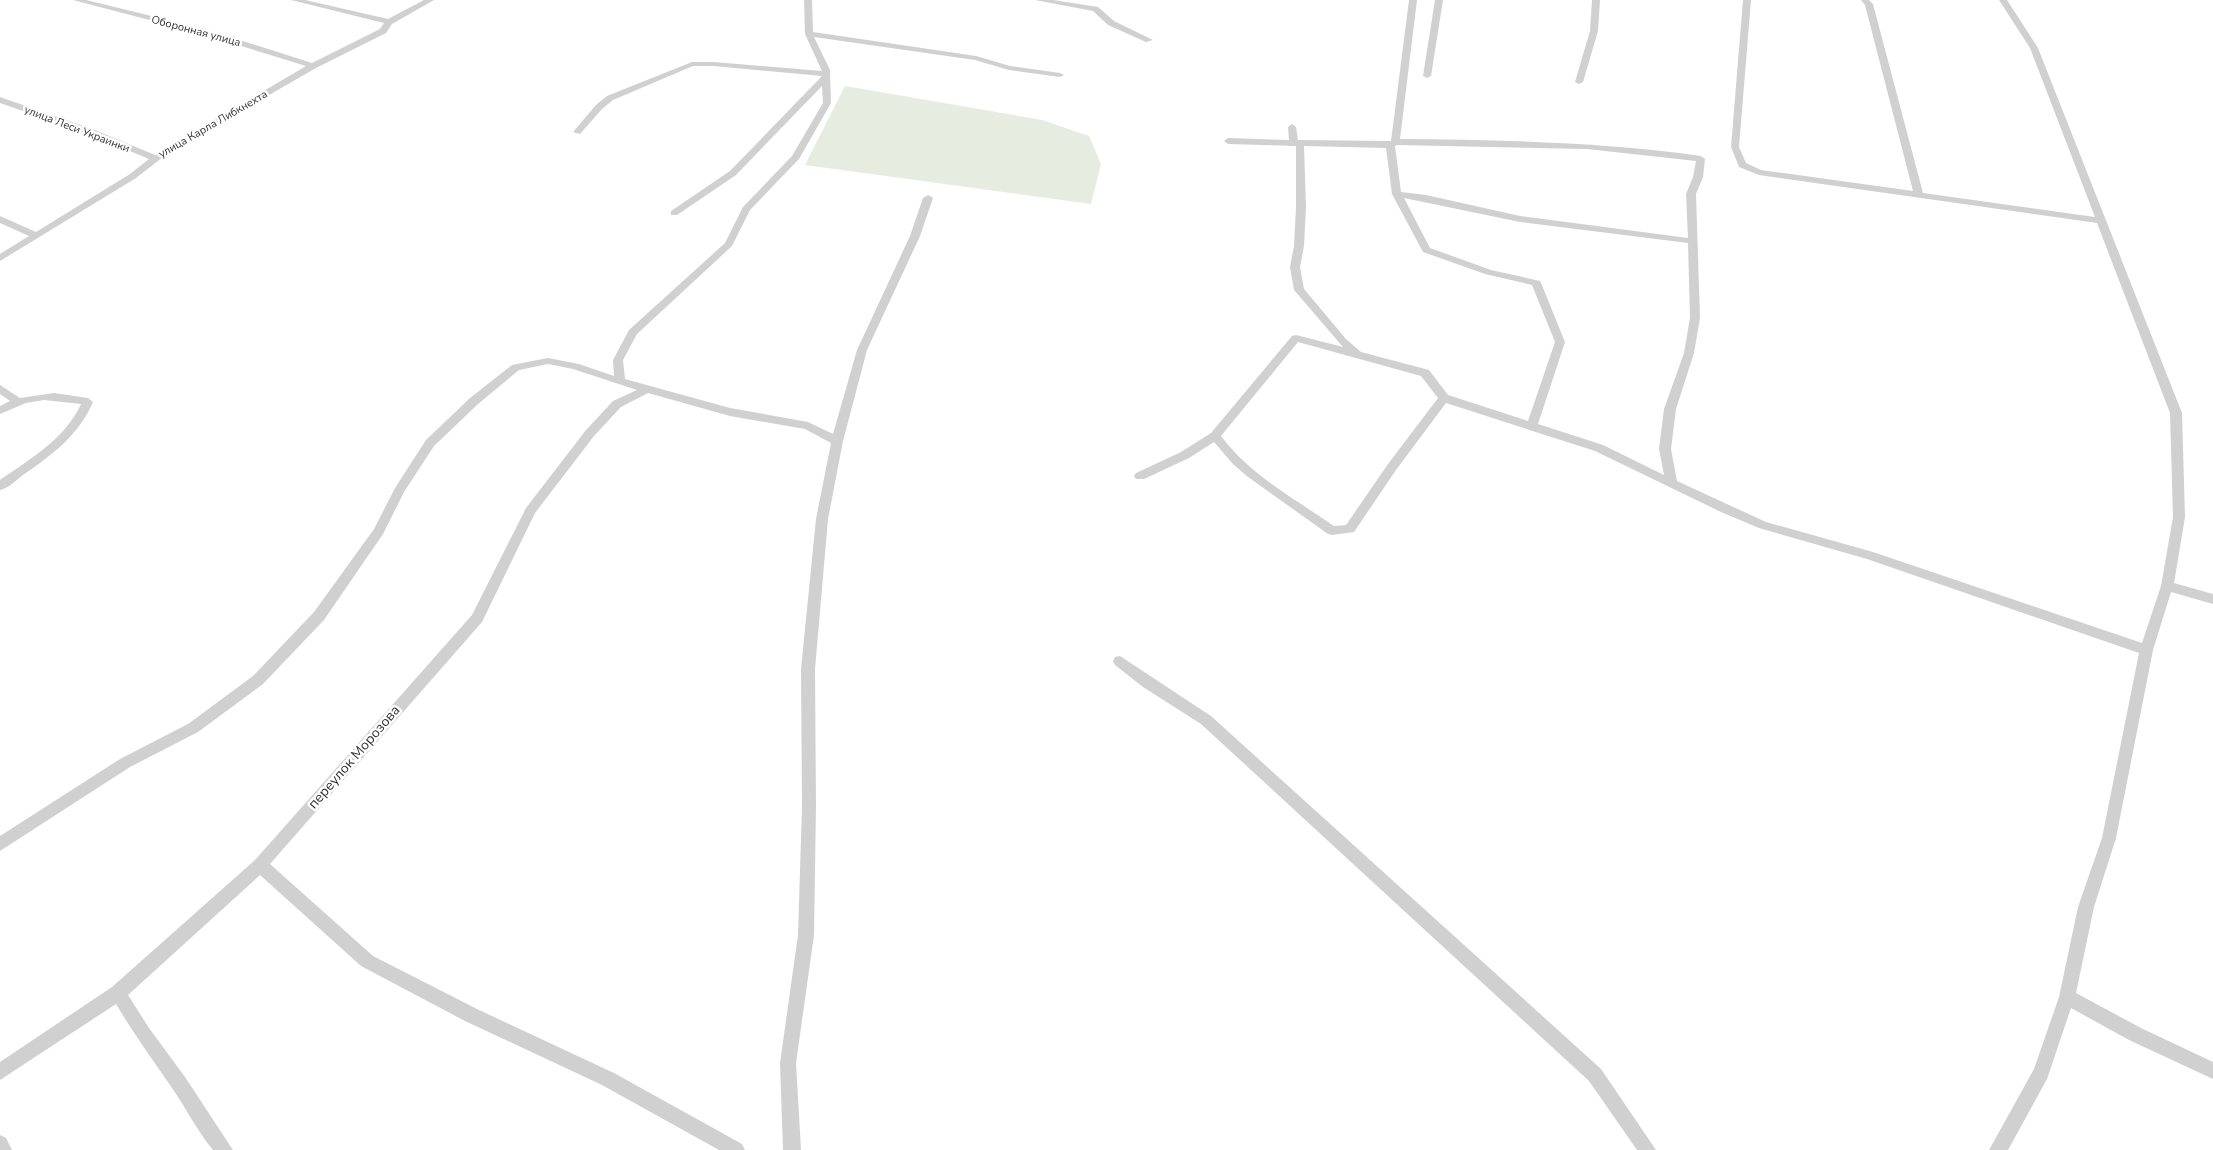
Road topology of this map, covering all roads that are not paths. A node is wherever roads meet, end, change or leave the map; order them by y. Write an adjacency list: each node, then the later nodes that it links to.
1 (77, 0): 15 (street, Оборонная улица)
2 (295, 0): 12 (street)
3 (430, 0): 12 (street, улица Карла Либкнехта)
4 (808, 0): 13 (street)
5 (1039, 0): 14 (street)
6 (1413, 0): 24 (street)
7 (1439, 0): 18 (street)
8 (1596, 0): 19 (street)
9 (1747, 0): 28 (street)
10 (1865, 0): 28 (street)
11 (2003, 0): 32 (street)
12 (389, 22): 15 (street, улица Карла Либкнехта)
13 (809, 34): 16 (street); 17 (street)
14 (1149, 40)
15 (314, 66): 26 (street, улица Карла Либкнехта)
16 (1060, 75)
17 (826, 76): 22 (street); 30 (street); 37 (street)
18 (1427, 76)
19 (1579, 82)
20 (0, 100): 26 (street, улица Леси Украинки)
21 (1292, 127): 25 (street)
22 (577, 132)
23 (1228, 141): 25 (street)
24 (1392, 143): 25 (street); 27 (street); 34 (street)
25 (1297, 144): 36 (street)
26 (154, 158): 33 (street, улица Карла Либкнехта)
27 (1397, 194): 34 (street); 43 (street)
28 (1919, 195): 32 (street)
29 (928, 198): 45 (street)
30 (674, 214)
31 (0, 219): 33 (street)
32 (2102, 221): 49 (street)
33 (37, 236): 35 (street, улица Карла Либкнехта)
34 (1692, 241): 47 (street)
35 (0, 258)
36 (1360, 355): 40 (street); 44 (street)
37 (620, 382): 38 (street); 53 (street)
38 (647, 389): 45 (street); 54 (street, переулок Морозова)
39 (0, 390): 41 (street)
40 (1444, 398): 43 (street); 44 (street)
41 (17, 401): 42 (street); 48 (street)
42 (0, 410)
43 (1532, 425): 47 (street)
44 (1215, 436): 46 (street)
45 (837, 440): 63 (street)
46 (1140, 476)
47 (1672, 484): 51 (street)
48 (0, 486)
49 (2167, 586): 50 (street); 51 (street)
50 (2213, 599)
51 (2146, 650): 56 (street)
52 (1120, 661): 64 (street)
53 (0, 844)
54 (260, 865): 55 (street, переулок Морозова); 62 (street)
55 (118, 993): 58 (street, переулок Морозова); 61 (street)
56 (2067, 997): 57 (street); 65 (street)
57 (2213, 1071)
58 (0, 1072)
59 (0, 1144): 60 (street)
60 (3, 1150)
61 (224, 1150)
62 (736, 1150)
63 (792, 1150)
64 (1647, 1150)
65 (1998, 1150)

